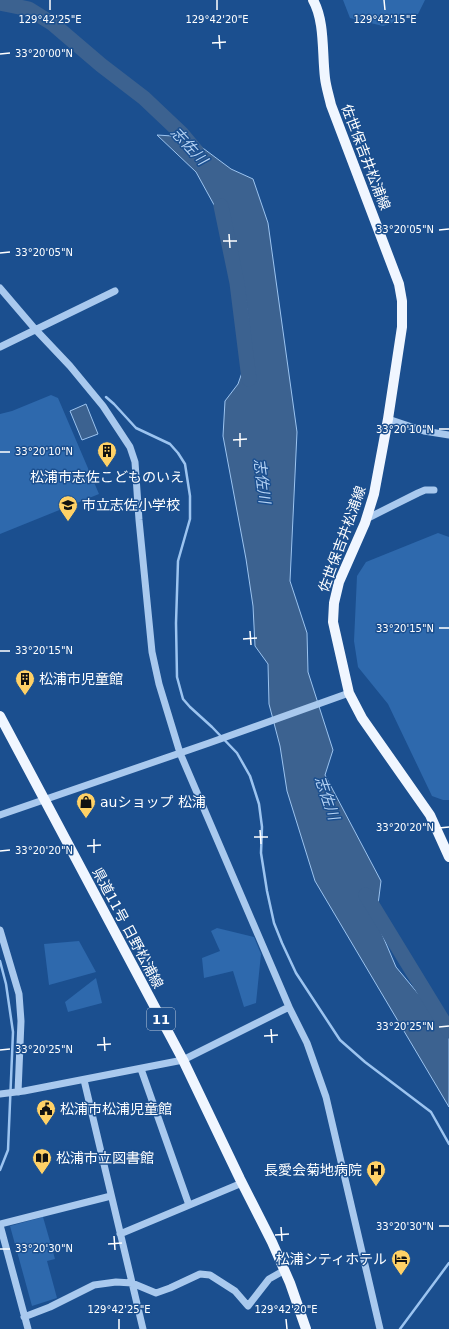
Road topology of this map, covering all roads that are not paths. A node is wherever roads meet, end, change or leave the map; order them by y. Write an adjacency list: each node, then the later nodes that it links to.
1 (313, 0): 6 (main road, 佐世保吉井松浦線)
2 (0, 288): 4 (street)
3 (115, 291): 4 (street)
4 (35, 329): 5 (street); 12 (street)
5 (0, 347)
6 (388, 419): 7 (street); 9 (main road, 佐世保吉井松浦線)
7 (449, 435)
8 (434, 490): 9 (street)
9 (366, 519): 10 (main road, 佐世保吉井松浦線)
10 (349, 693): 12 (street); 15 (main road, 佐世保吉井松浦線)
11 (0, 716): 13 (main road, 県道11号 日野松浦線 / 11)
12 (180, 753): 13 (street); 17 (street)
13 (44, 801): 14 (street); 18 (main road, 県道11号 日野松浦線 / 11)
14 (0, 815)
15 (449, 858)
16 (0, 930): 21 (street)
17 (289, 1007): 18 (street); 34 (street)
18 (183, 1060): 19 (street); 23 (main road, 県道11号 日野松浦線 / 11)
19 (141, 1068): 20 (street); 25 (street)
20 (84, 1080): 21 (street); 24 (street)
21 (21, 1092): 22 (street)
22 (2, 1093)
23 (242, 1183): 25 (street); 28 (main road, 県道11号 日野松浦線 / 11)
24 (111, 1196): 26 (street); 27 (street)
25 (189, 1206): 27 (street)
26 (0, 1225): 30 (street)
27 (120, 1234): 29 (street)
28 (284, 1270): 29 (street); 33 (main road, 県道11号 日野松浦線 / 11)
29 (132, 1284): 30 (street); 32 (street)
30 (24, 1317): 31 (street)
31 (28, 1329)
32 (143, 1329)
33 (306, 1329)
34 (380, 1329)

